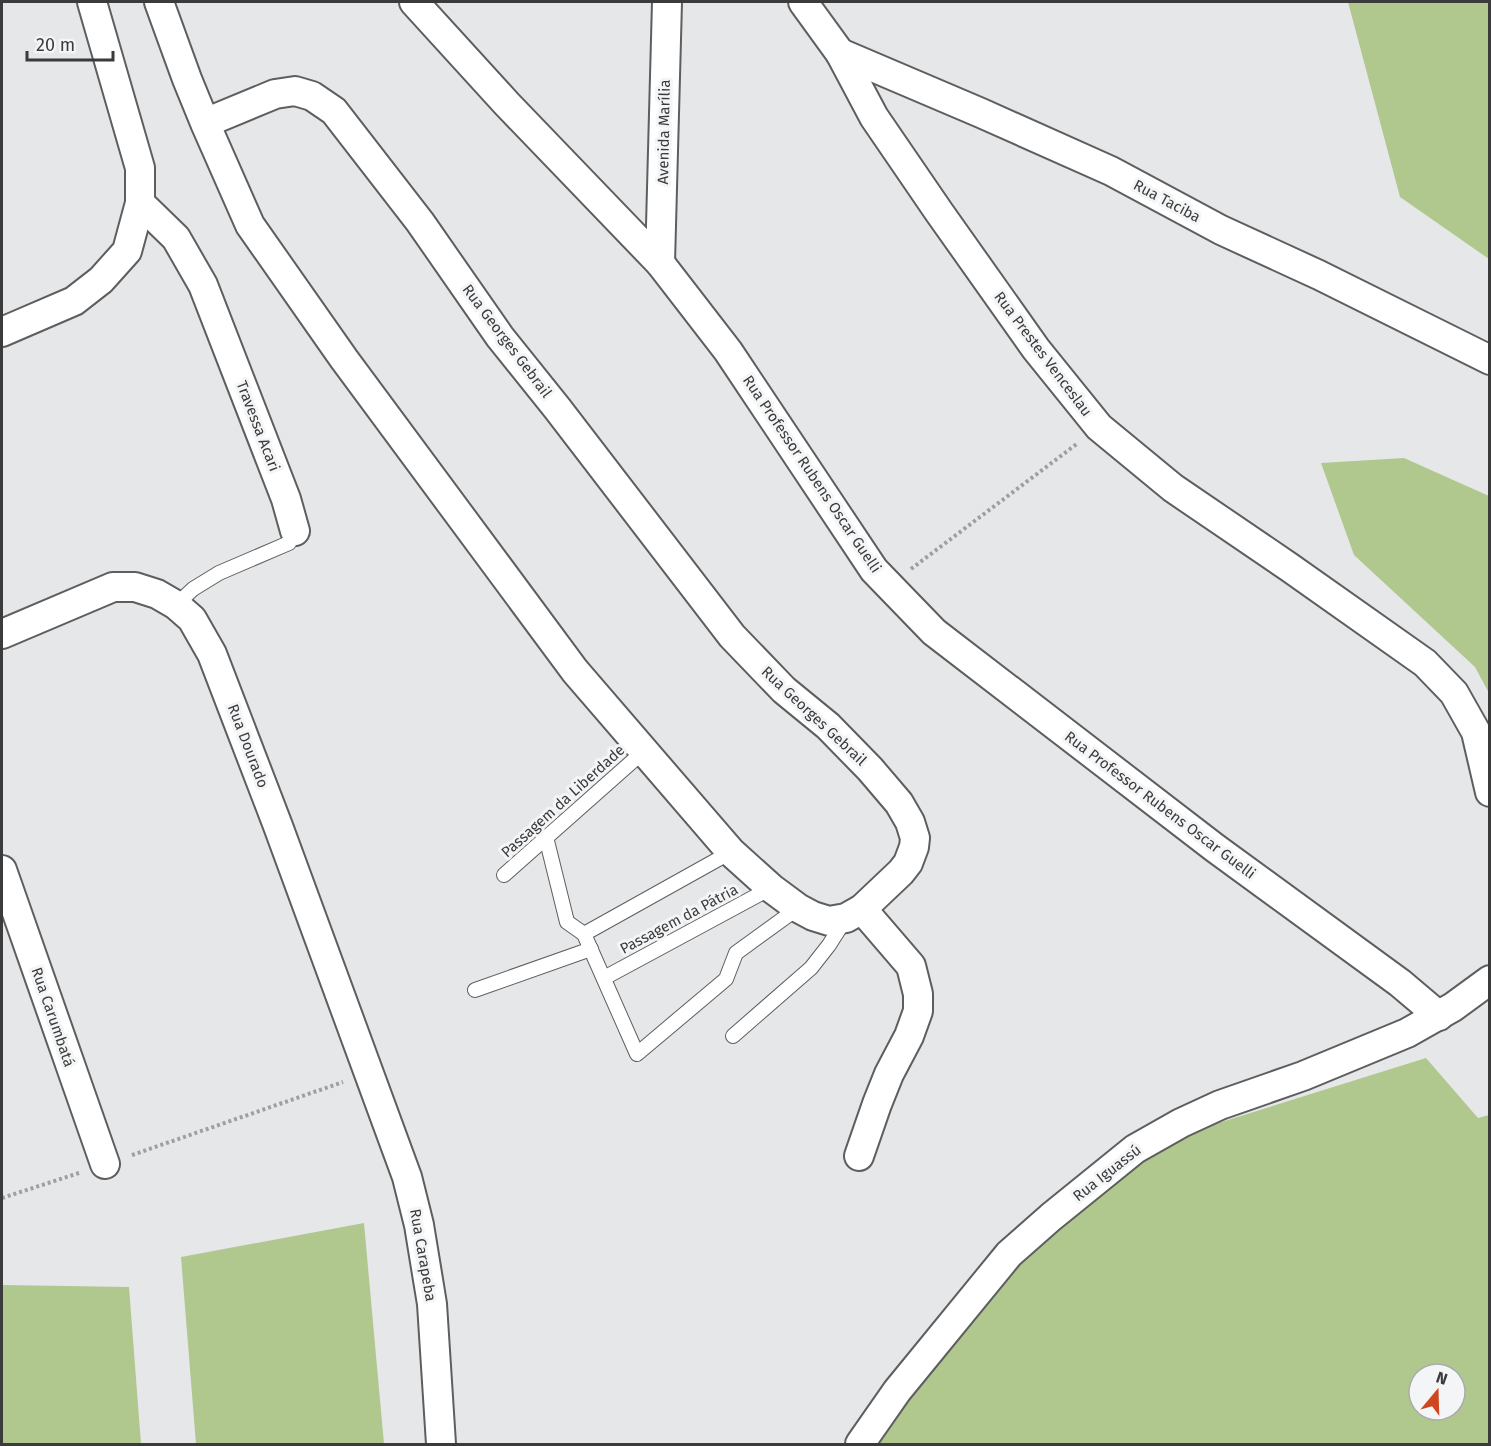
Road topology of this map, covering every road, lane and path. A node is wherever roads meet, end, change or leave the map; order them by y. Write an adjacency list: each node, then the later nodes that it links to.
1 (92, 2): 8 (street)
2 (159, 2): 7 (street)
3 (667, 2): 9 (street, Avenida Marília)
4 (803, 2): 6 (street, Rua Prestes Venceslau)
5 (423, 6): 9 (street, Rua Professor Rubens Oscar Guelli)
6 (840, 53): 11 (street, Rua Taciba); 12 (street, Rua Prestes Venceslau)
7 (205, 123): 17 (street); 25 (street, Rua Georges Gebrail)
8 (140, 203): 10 (street); 13 (street, Travessa Acari)
9 (660, 263): 14 (street, Rua Professor Rubens Oscar Guelli)
10 (2, 332)
11 (1490, 360)
12 (1099, 427): 14 (path); 18 (street, Rua Prestes Venceslau)
13 (295, 531): 15 (lane, Travessa Acari)
14 (889, 585): 31 (street, Rua Professor Rubens Oscar Guelli)
15 (176, 605): 16 (street, Rua Dourado); 33 (street, Rua Dourado)
16 (2, 634)
17 (644, 750): 19 (lane, Passagem da Liberdade); 20 (street)
18 (1490, 792)
19 (546, 837): 22 (lane, Passagem da Liberdade); 26 (lane)
20 (731, 852): 23 (street); 26 (lane)
21 (2, 870): 35 (street, Rua Carumbatá)
22 (504, 875)
23 (771, 888): 24 (street); 28 (lane, Passagem da Pátria)
24 (798, 908): 25 (street); 28 (lane)
25 (854, 914): 32 (lane); 34 (street)
26 (584, 934): 27 (lane)
27 (591, 949): 28 (lane); 30 (lane)
28 (604, 978)
29 (1490, 980): 31 (street)
30 (475, 990)
31 (1439, 1016): 38 (street, Rua Iguassú)
32 (733, 1036)
33 (369, 1073): 35 (path); 37 (street, Rua Carapeba)
34 (859, 1156)
35 (105, 1164): 36 (path)
36 (2, 1198)
37 (441, 1444)
38 (860, 1444)

